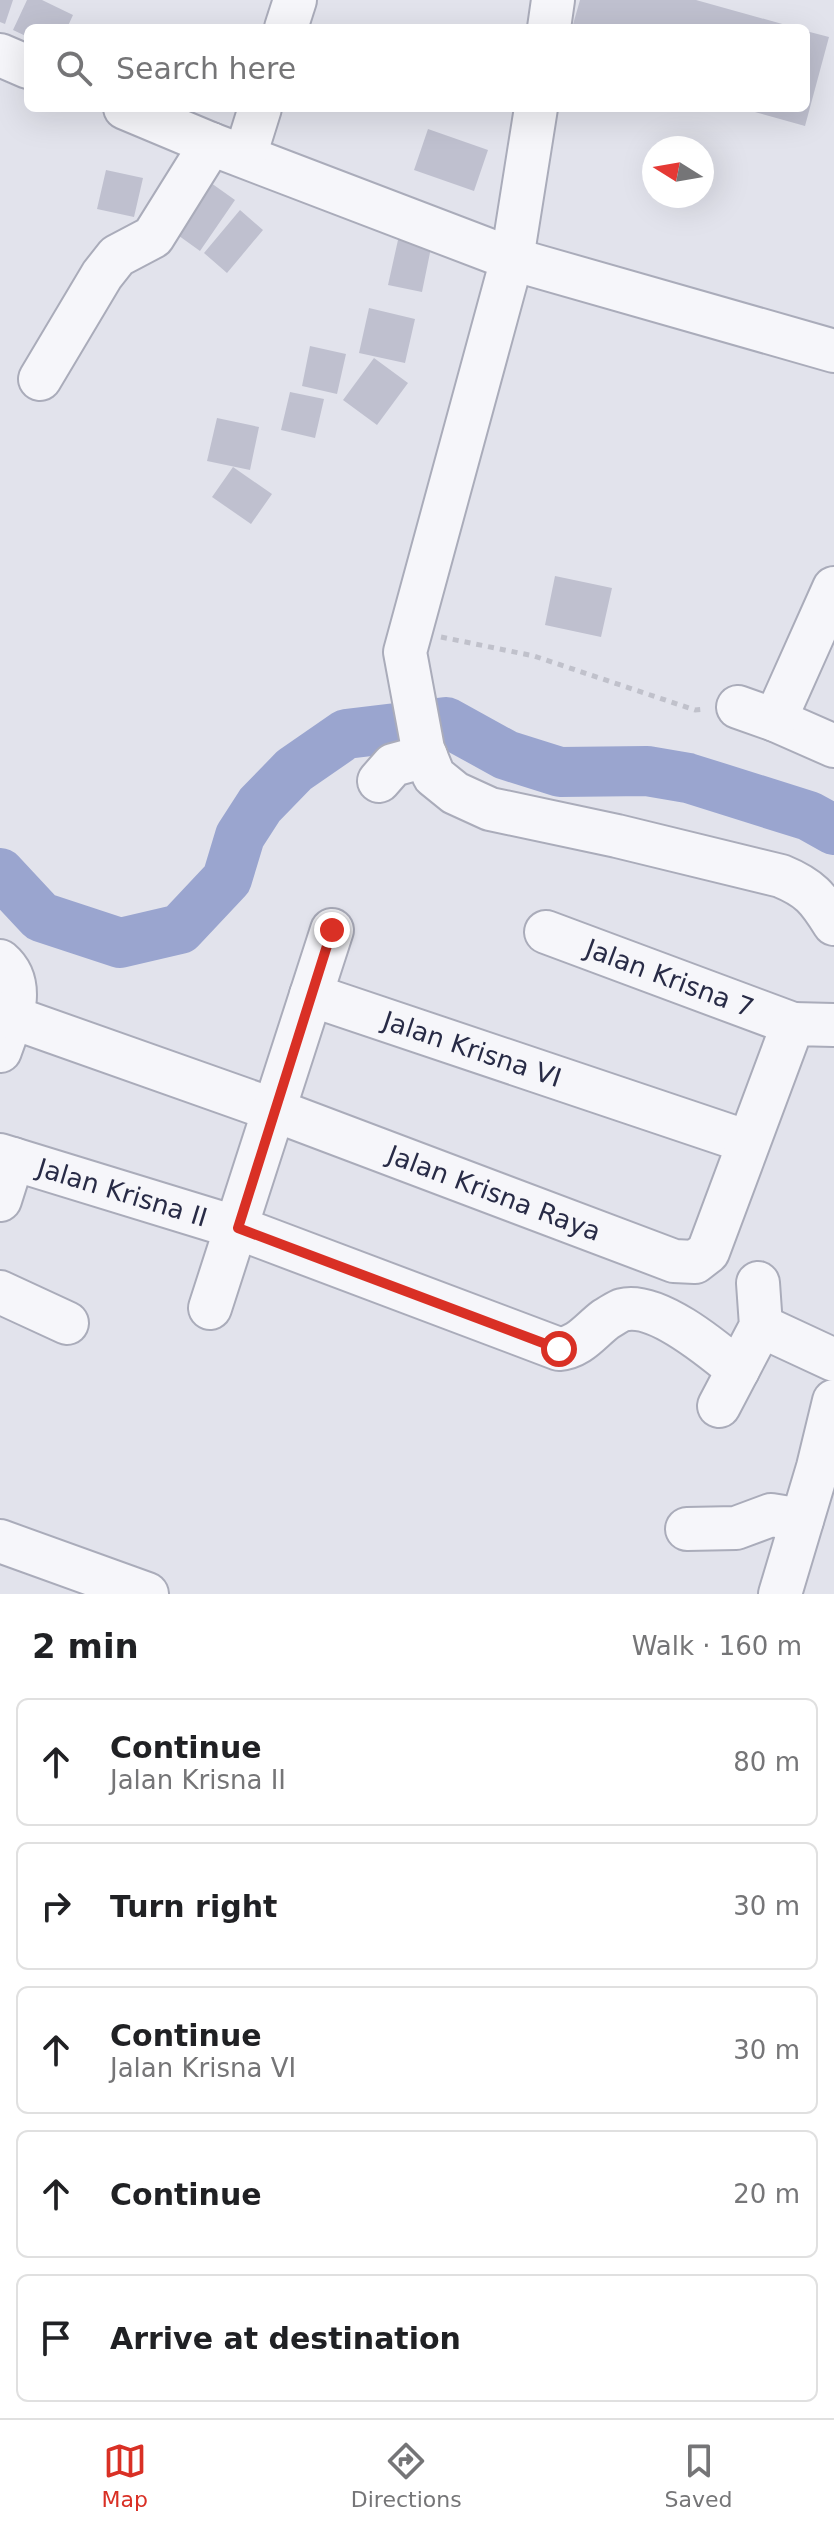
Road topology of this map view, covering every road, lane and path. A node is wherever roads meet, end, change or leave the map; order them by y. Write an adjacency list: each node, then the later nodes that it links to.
1 (295, 0): 3 (street)
2 (553, 0): 4 (street)
3 (287, 24)
4 (550, 24)
5 (0, 55): 6 (street)
6 (24, 65)
7 (135, 112): 10 (street)
8 (257, 112): 10 (street)
9 (535, 112): 11 (street)
10 (228, 150): 11 (street); 13 (street)
11 (512, 259): 12 (street); 15 (street)
12 (834, 351)
13 (40, 379)
14 (834, 588): 16 (street)
15 (409, 630): 16 (path); 18 (street)
16 (756, 713): 17 (street)
17 (834, 746)
18 (425, 752): 19 (street); 20 (street)
19 (379, 781)
20 (834, 924)
21 (332, 930): 24 (street)
22 (546, 932): 25 (street, Jalan Krisna 7)
23 (0, 961): 27 (street)
24 (311, 995): 28 (street); 29 (street, Jalan Krisna VI)
25 (793, 1024): 26 (street); 29 (street, Jalan Krisna Raya)
26 (834, 1025)
27 (4, 1028): 28 (street, Jalan Krisna Raya)
28 (274, 1110): 29 (street, Jalan Krisna Raya); 32 (street)
29 (748, 1142)
30 (6, 1157): 31 (street); 32 (street, Jalan Krisna II)
31 (0, 1200)
32 (238, 1228): 35 (street); 37 (street, Jalan Krisna II)
33 (758, 1283): 37 (street)
34 (0, 1292): 36 (street)
35 (210, 1308)
36 (67, 1323)
37 (761, 1326): 38 (street)
38 (834, 1360)
39 (834, 1401): 40 (street)
40 (826, 1468): 41 (street)
41 (802, 1520): 42 (street); 45 (street)
42 (687, 1529)
43 (0, 1541): 44 (street)
44 (147, 1594)
45 (780, 1594)

